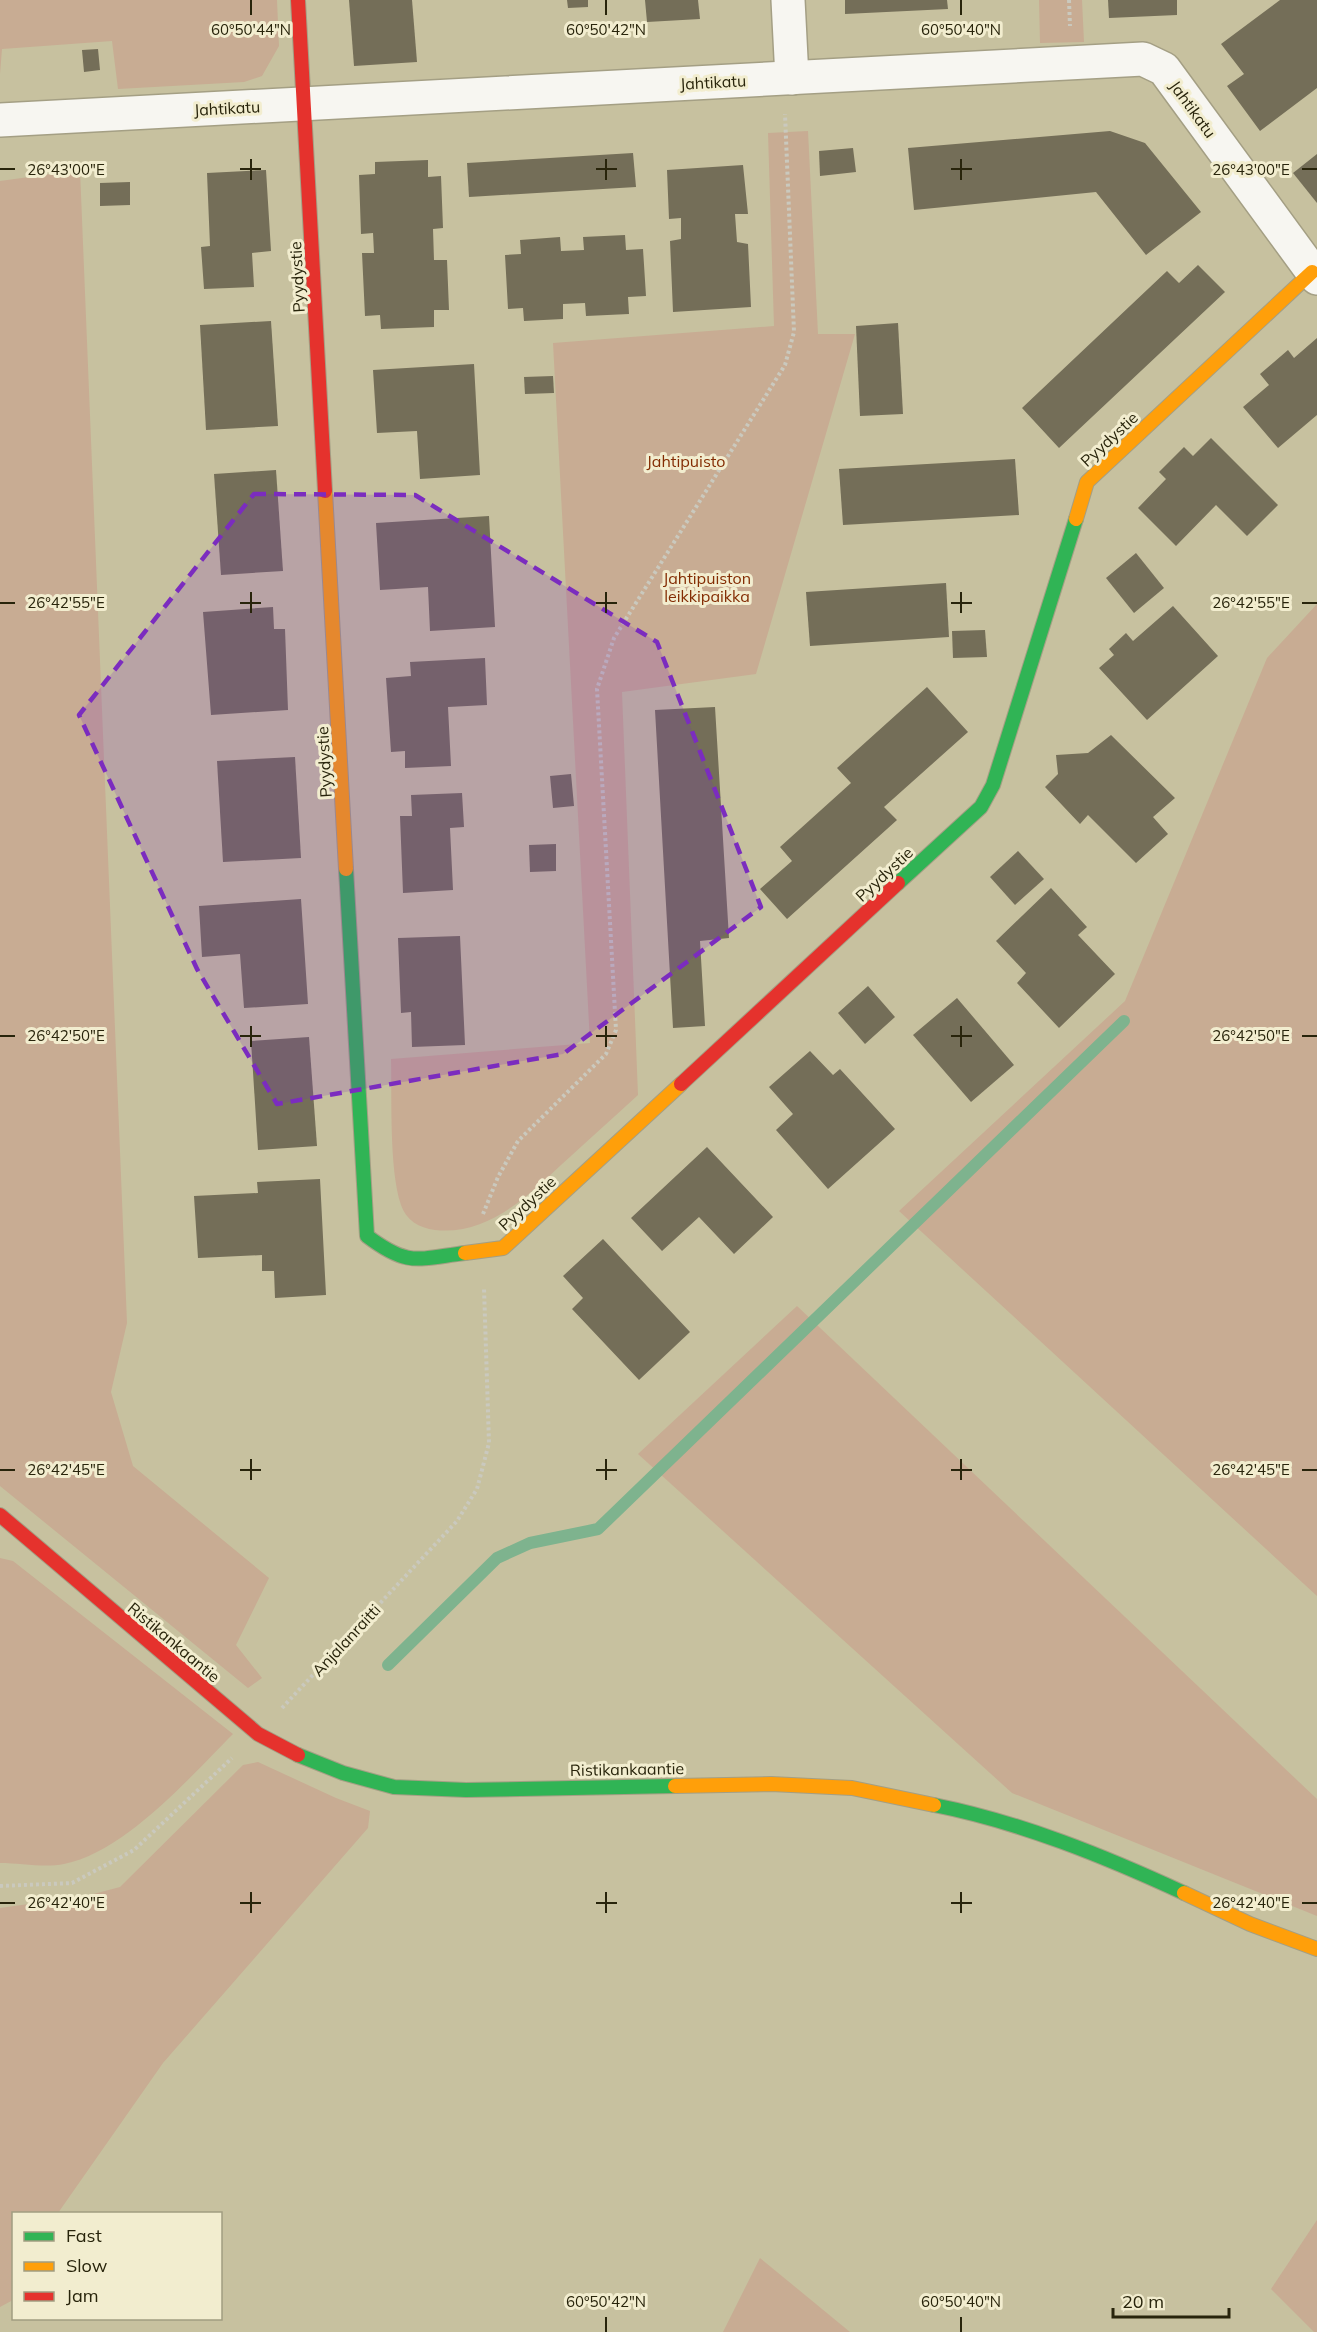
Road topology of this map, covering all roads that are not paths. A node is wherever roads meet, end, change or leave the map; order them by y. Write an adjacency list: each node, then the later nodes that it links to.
1 (298, 0): 4 (street)
2 (788, 0): 3 (street)
3 (792, 78): 4 (street, Jahtikatu); 6 (street, Jahtikatu)
4 (304, 104): 5 (street, Jahtikatu); 6 (street, Pyydystie)
5 (0, 120)
6 (1315, 275)
7 (0, 1515): 8 (street, Ristikankaantie)
8 (1317, 1949)

